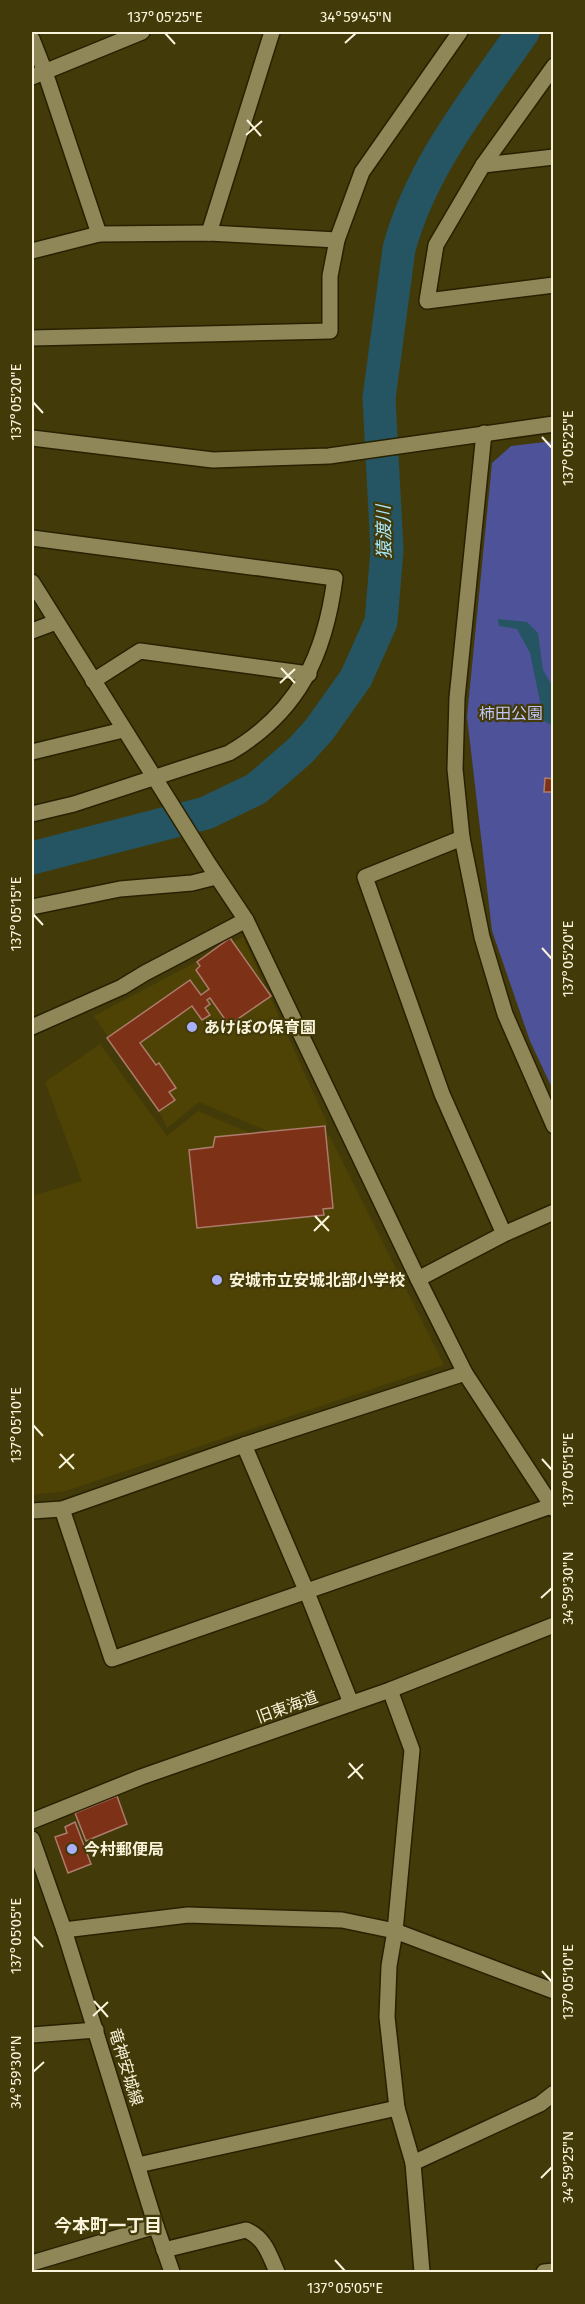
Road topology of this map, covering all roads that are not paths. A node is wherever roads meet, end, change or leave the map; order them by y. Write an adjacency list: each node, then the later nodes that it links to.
1 (142, 32): 6 (street)
2 (460, 32): 11 (street)
3 (268, 33): 9 (street)
4 (32, 39): 6 (street)
5 (554, 66): 8 (street)
6 (38, 75): 10 (street)
7 (554, 157): 8 (street)
8 (483, 165): 13 (street)
9 (209, 233): 10 (street); 11 (street)
10 (99, 234): 12 (street)
11 (337, 240): 14 (street)
12 (32, 251)
13 (554, 285)
14 (32, 338)
15 (554, 424): 16 (street)
16 (484, 434): 17 (street); 28 (street)
17 (32, 438)
18 (32, 538): 22 (street)
19 (32, 582): 20 (street)
20 (56, 622): 21 (street); 23 (street)
21 (32, 631)
22 (309, 674): 23 (street); 26 (street)
23 (93, 681): 24 (street)
24 (123, 730): 25 (street); 26 (street)
25 (32, 752)
26 (157, 783): 27 (street); 29 (street)
27 (32, 814)
28 (462, 837): 33 (street); 35 (street)
29 (216, 877): 30 (street); 31 (street)
30 (32, 907)
31 (246, 920): 32 (street); 36 (street)
32 (32, 1027)
33 (554, 1126)
34 (554, 1212): 35 (street)
35 (504, 1234): 36 (street)
36 (418, 1279): 37 (street)
37 (465, 1372): 38 (street); 39 (street)
38 (244, 1445): 40 (street); 42 (street)
39 (553, 1508): 42 (street)
40 (62, 1509): 41 (street); 42 (street)
41 (32, 1512)
42 (306, 1590): 45 (street)
43 (554, 1625): 44 (street, 旧東海道)
44 (390, 1690): 45 (street, 旧東海道); 49 (street)
45 (351, 1703): 46 (street, 旧東海道)
46 (32, 1821)
47 (32, 1839): 48 (street, 竜神安城線)
48 (64, 1930): 49 (street); 51 (street, 竜神安城線)
49 (395, 1931): 50 (street); 54 (street)
50 (552, 1988)
51 (96, 2030): 52 (street); 56 (street, 竜神安城線)
52 (32, 2035)
53 (554, 2093): 55 (street)
54 (397, 2108): 55 (street); 56 (street)
55 (413, 2163): 63 (street)
56 (138, 2165): 57 (street, 竜神安城線)
57 (156, 2226): 58 (street, 竜神安城線); 59 (street)
58 (164, 2250): 61 (street, 竜神安城線); 62 (street)
59 (32, 2263)
60 (554, 2271): 64 (street)
61 (172, 2272)
62 (277, 2272)
63 (422, 2272)
64 (544, 2272)

